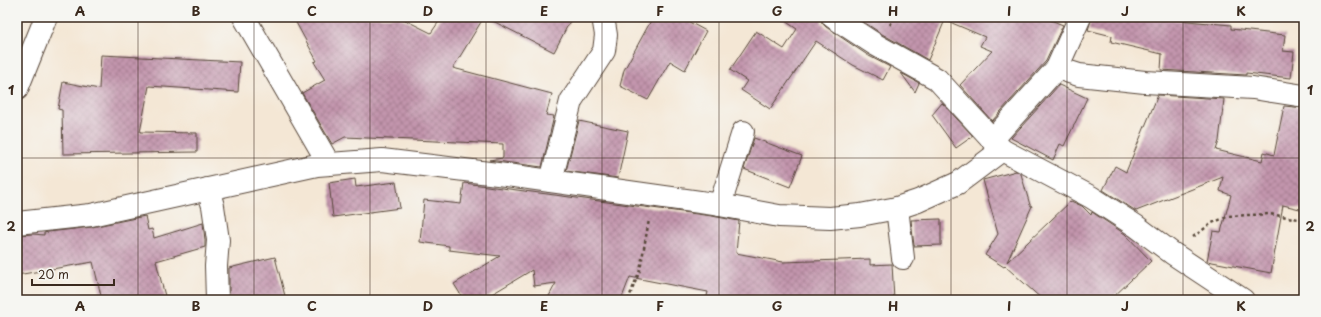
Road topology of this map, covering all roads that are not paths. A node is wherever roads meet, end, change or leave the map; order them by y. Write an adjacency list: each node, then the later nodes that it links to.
1 (46, 17): 7 (street)
2 (244, 17): 11 (street)
3 (603, 17): 12 (street)
4 (833, 17): 10 (street)
5 (1080, 17): 6 (street)
6 (1057, 68): 8 (street); 10 (street)
7 (17, 89)
8 (1304, 96)
9 (743, 132): 14 (street)
10 (997, 145): 15 (street); 19 (street)
11 (329, 164): 12 (street); 13 (street)
12 (552, 181): 14 (street)
13 (208, 189): 16 (street); 18 (street)
14 (720, 206): 15 (street)
15 (897, 208): 17 (street)
16 (17, 223)
17 (903, 258)
18 (217, 300)
19 (1243, 300)

